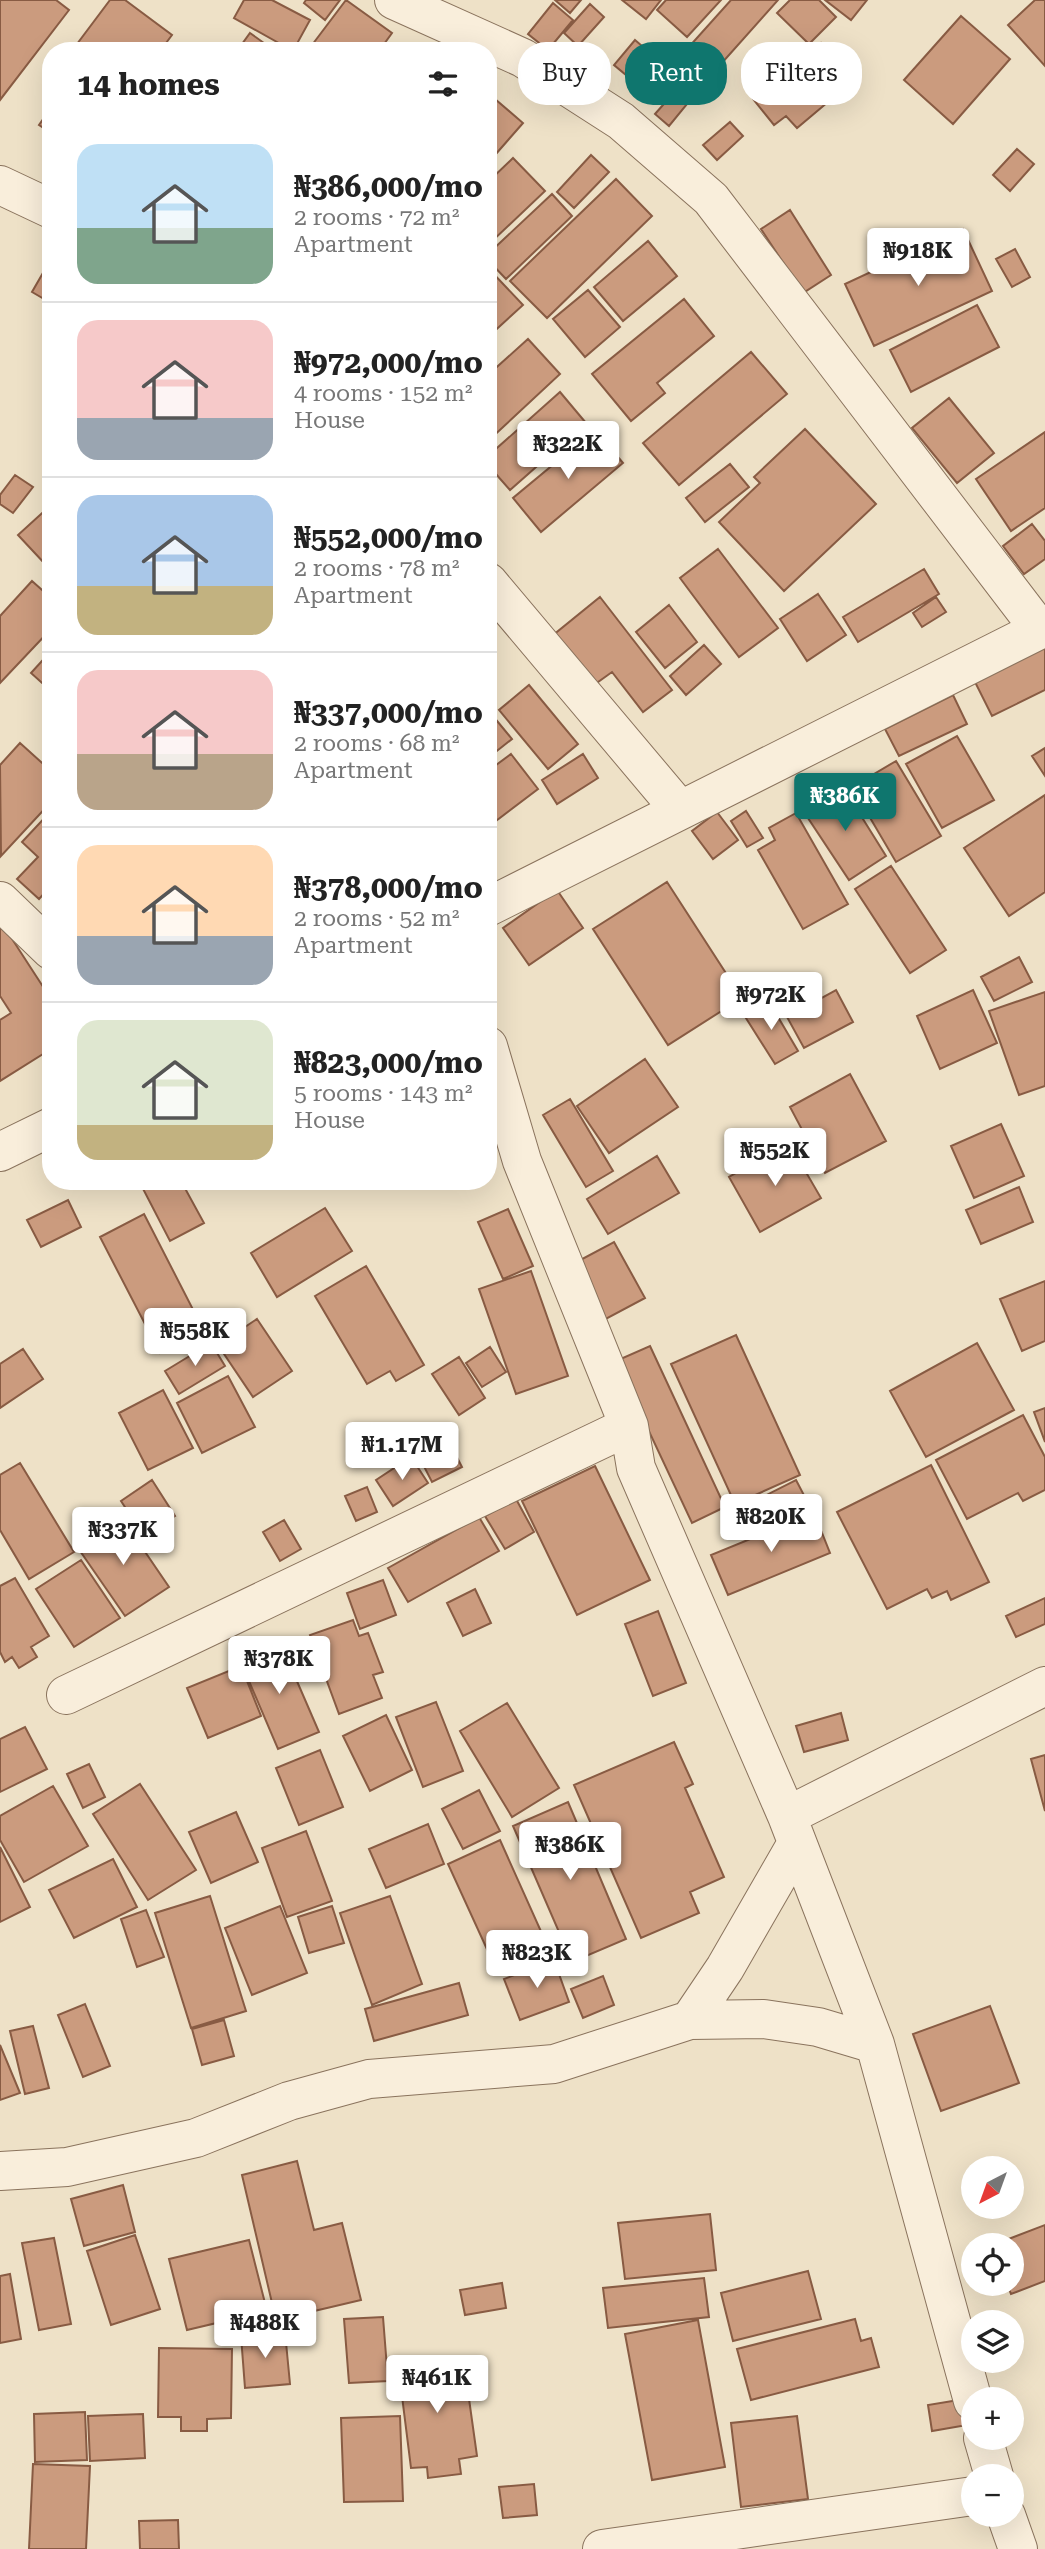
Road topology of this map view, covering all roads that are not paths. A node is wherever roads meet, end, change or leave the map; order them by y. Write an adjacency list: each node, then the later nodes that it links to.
1 (394, 0): 2 (street)
2 (484, 42)
3 (497, 48): 7 (street)
4 (0, 185): 5 (street)
5 (42, 205)
6 (497, 593): 8 (street)
7 (1042, 628): 8 (street)
8 (680, 810): 10 (street)
9 (0, 901): 11 (street)
10 (497, 902)
11 (42, 941)
12 (497, 1076): 15 (street)
13 (42, 1131): 14 (street)
14 (0, 1152)
15 (629, 1426): 17 (street); 18 (street)
16 (1045, 1686): 18 (street)
17 (66, 1695)
18 (792, 1830): 19 (street); 20 (street)
19 (690, 2020): 20 (street); 21 (street)
20 (875, 2044): 22 (street)
21 (0, 2171)
22 (969, 2387)
23 (961, 2498): 25 (street)
24 (1010, 2527): 26 (street)
25 (602, 2549)
26 (1018, 2549)

